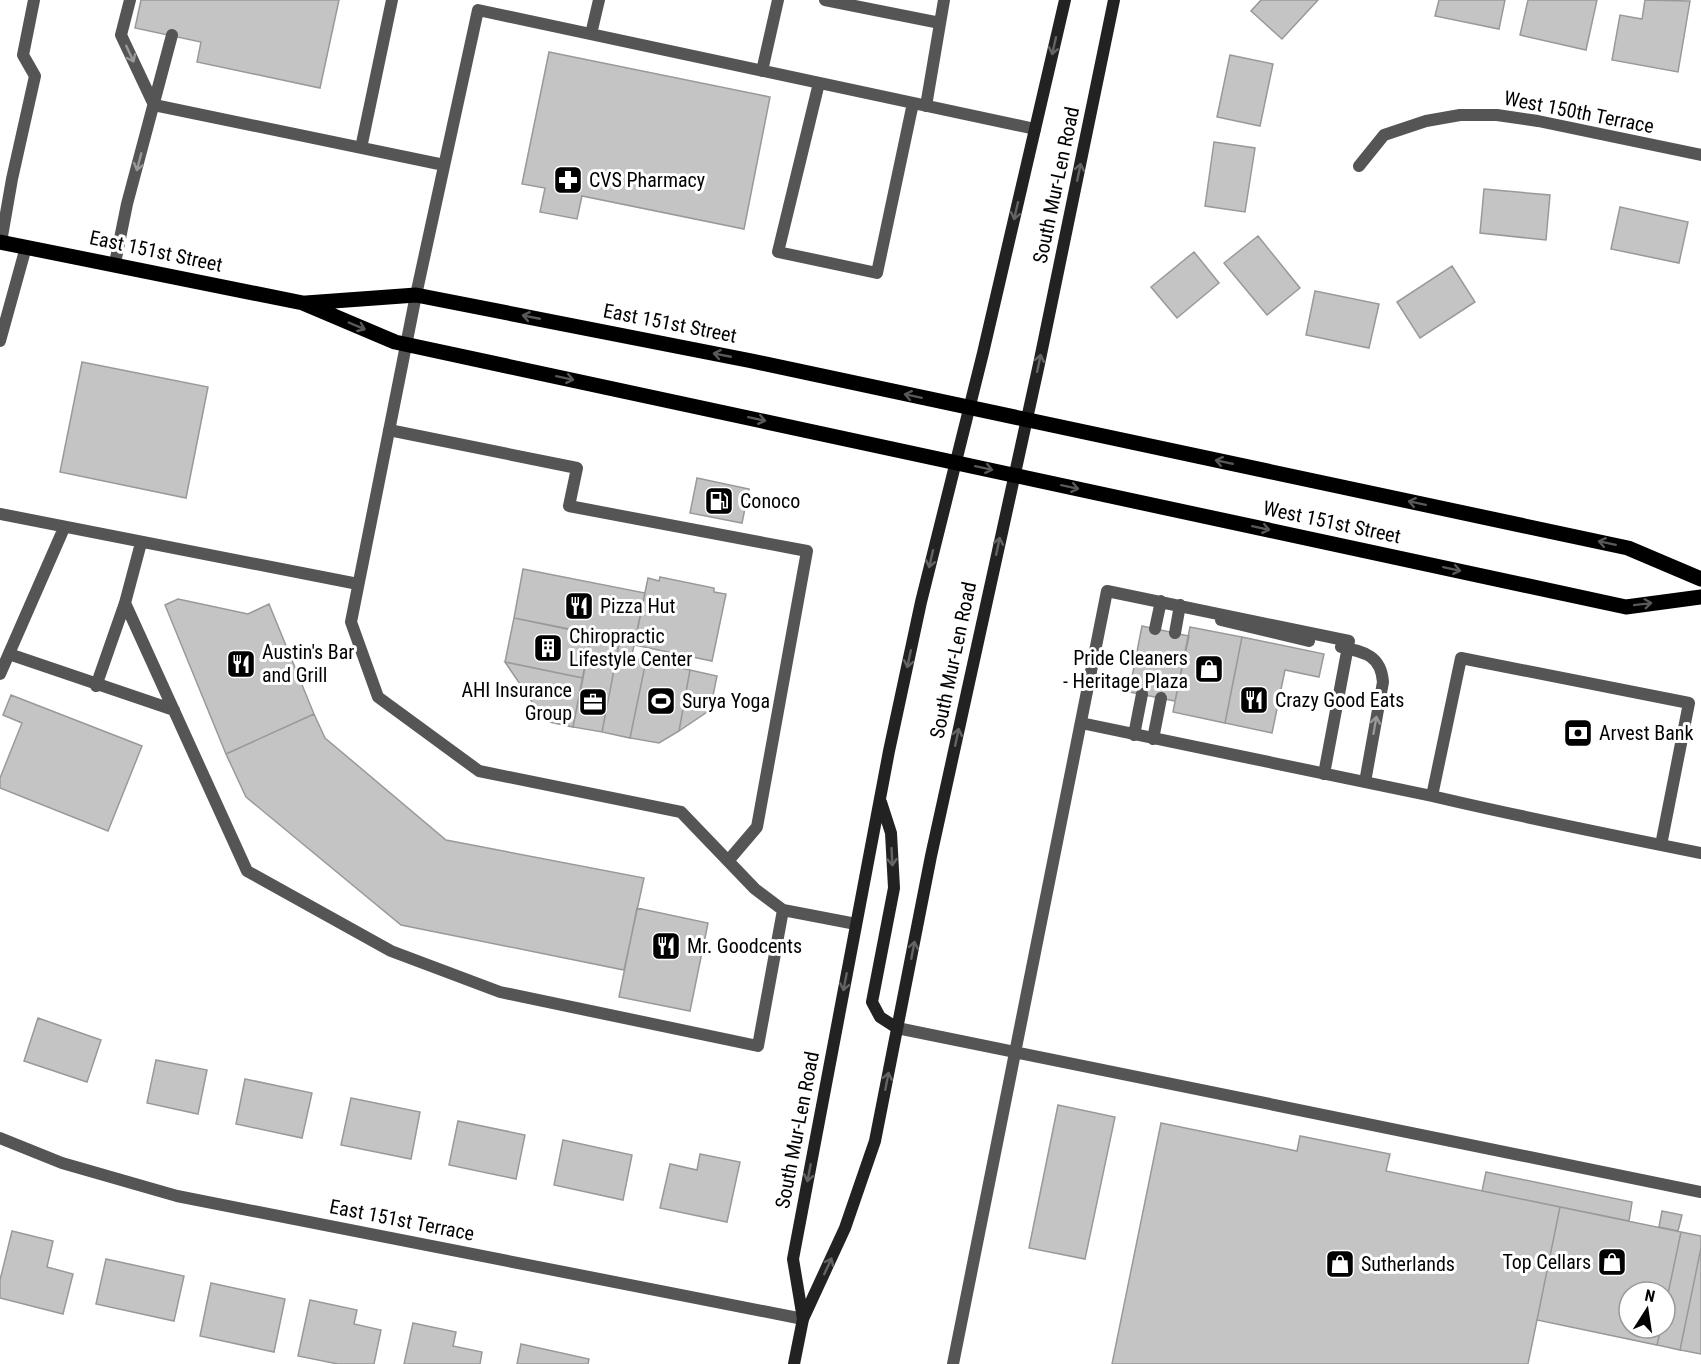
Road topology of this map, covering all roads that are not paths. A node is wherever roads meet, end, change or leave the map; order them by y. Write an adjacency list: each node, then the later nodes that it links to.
1 (34, 0): 23 (street)
2 (130, 0): 16 (street, one-way to 16)
3 (392, 0): 19 (street)
4 (599, 0): 12 (street)
5 (778, 0): 14 (street)
6 (825, 0): 11 (street)
7 (944, 0): 11 (street)
8 (1065, 0): 18 (main road, South Mur-Len Road, one-way to 18)
9 (1114, 0): 31 (main road, South Mur-Len Road, one-way to 9)
10 (479, 5): 12 (street); 21 (street)
11 (940, 22): 17 (street)
12 (591, 34): 14 (street)
13 (172, 35): 16 (street)
14 (762, 71): 15 (street)
15 (819, 83): 17 (street); 17 (street)
16 (154, 105): 19 (street); 25 (street, one-way to 25)
17 (919, 105): 18 (street)
18 (1035, 129): 30 (main road, South Mur-Len Road, one-way to 30)
19 (361, 148): 21 (street)
20 (1701, 155): 22 (street, West 150th Terrace)
21 (444, 165): 26 (street)
22 (1359, 166)
23 (1, 242): 24 (main road, East 151st Street)
24 (26, 247): 25 (main road, East 151st Street); 28 (street)
25 (115, 263): 27 (main road, East 151st Street)
26 (416, 295): 27 (main road, East 151st Street); 29 (street); 30 (main road, East 151st Street, one-way to 26)
27 (303, 303): 29 (main road, East 151st Street, one-way to 29)
28 (0, 341)
29 (406, 344): 32 (street); 33 (main road, East 151st Street, one-way to 33)
30 (970, 408): 31 (main road, East 151st Street); 33 (main road, South Mur-Len Road)
31 (1026, 420): 34 (main road, South Mur-Len Road); 38 (main road, West 151st Street, one-way to 31)
32 (389, 430): 39 (street); 62 (street)
33 (955, 462): 34 (main road, West 151st Street, one-way to 34); 59 (main road, South Mur-Len Road, one-way to 59)
34 (1013, 474): 40 (main road, West 151st Street, one-way to 40); 65 (main road, South Mur-Len Road, one-way to 34)
35 (0, 514): 36 (street)
36 (64, 528): 37 (street); 47 (street)
37 (141, 543): 39 (street); 42 (street)
38 (1701, 579)
39 (358, 584): 62 (street)
40 (1701, 597)
41 (1161, 601): 43 (street); 44 (street); 53 (street)
42 (125, 603): 49 (street); 52 (street)
43 (1180, 605): 45 (street); 46 (street)
44 (1155, 629)
45 (1175, 633)
46 (1347, 648): 56 (street); 57 (street, one-way to 46)
47 (9, 654): 48 (street); 49 (street)
48 (0, 674)
49 (96, 686): 52 (street)
50 (1142, 694): 54 (street)
51 (1161, 698): 55 (street)
52 (174, 710): 63 (street)
53 (1081, 723): 54 (street); 66 (street)
54 (1134, 735): 55 (street)
55 (1153, 739): 56 (street)
56 (1324, 774): 57 (street)
57 (1365, 782): 58 (street)
58 (1432, 796): 60 (street); 60 (street)
59 (880, 800): 64 (main road, South Mur-Len Road); 65 (main road, one-way to 65)
60 (1661, 845): 61 (street)
61 (1701, 853)
62 (728, 861): 63 (street)
63 (783, 910): 64 (street)
64 (856, 924): 69 (main road, South Mur-Len Road, one-way to 69)
65 (897, 1028): 66 (street); 69 (main road, South Mur-Len Road, one-way to 65)
66 (1017, 1052): 68 (street); 71 (street)
67 (0, 1138): 69 (street, East 151st Terrace)
68 (1701, 1192)
69 (803, 1319): 70 (main road, South Mur-Len Road)
70 (794, 1364)
71 (953, 1364)

